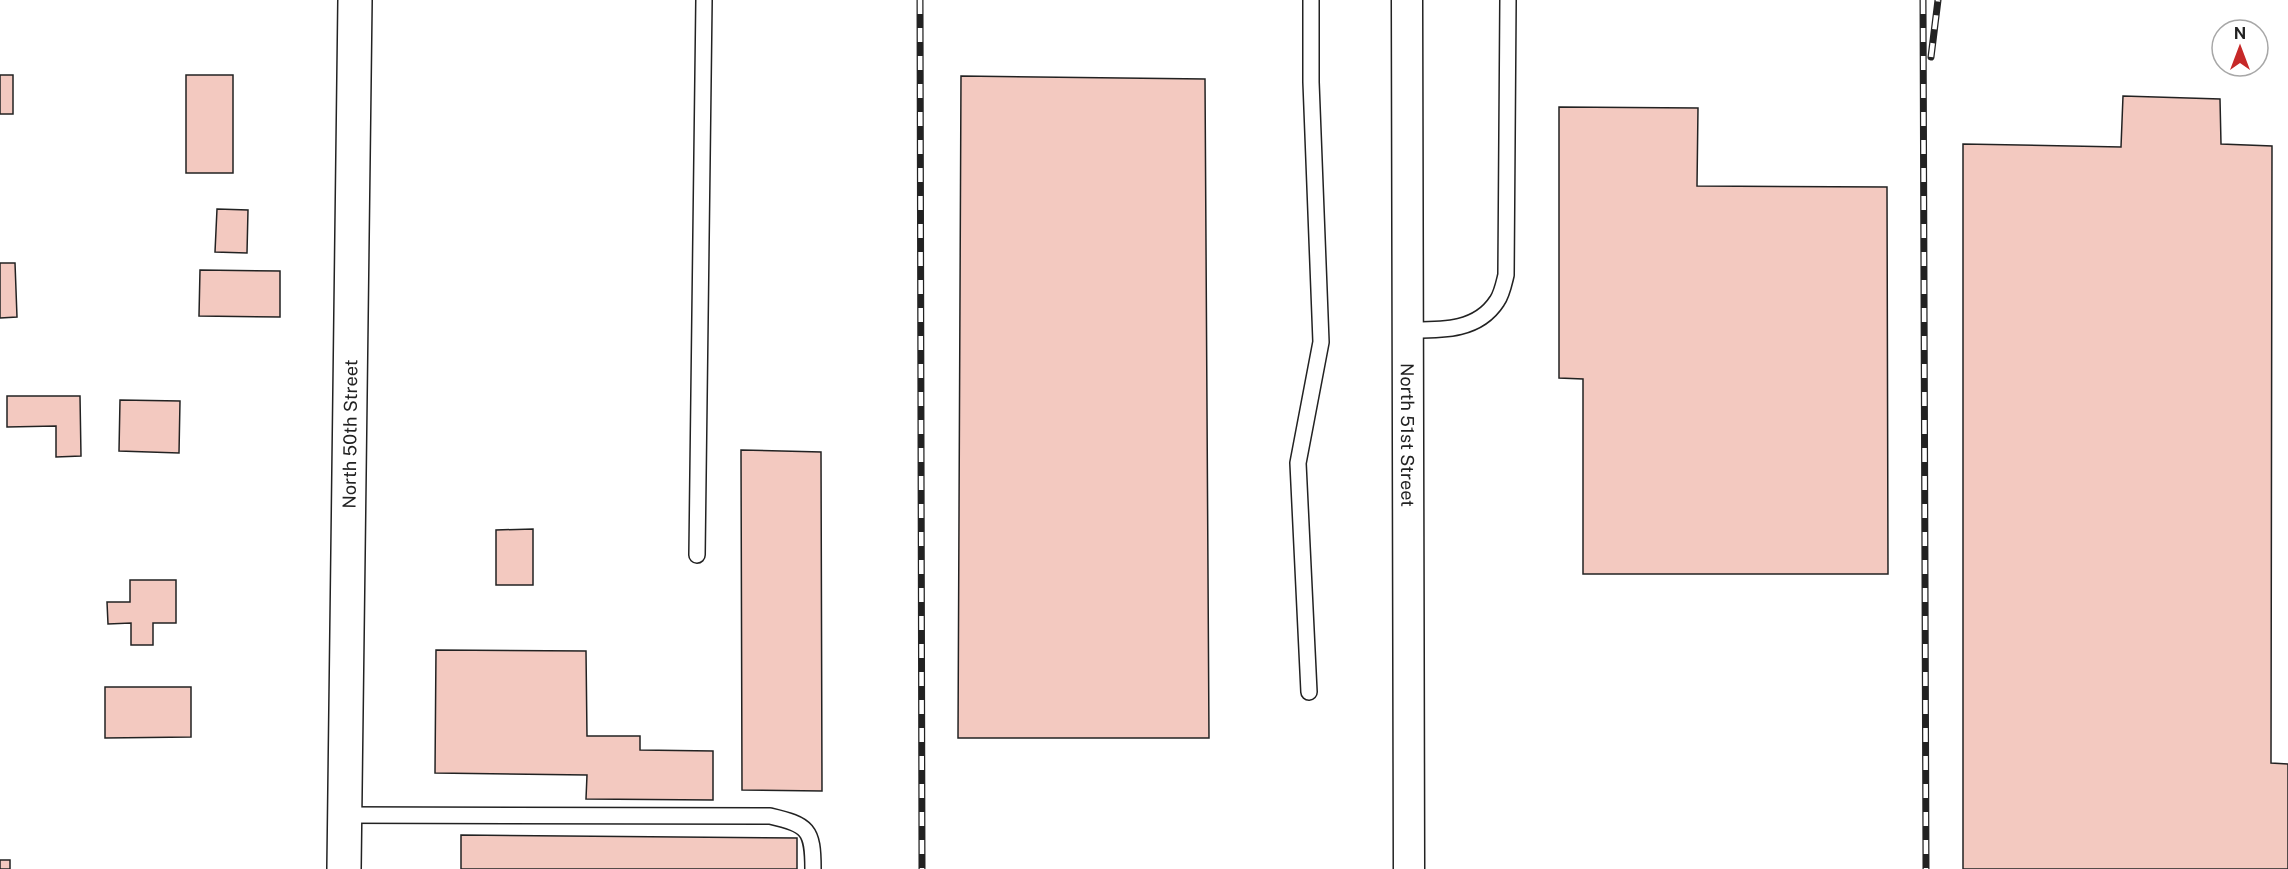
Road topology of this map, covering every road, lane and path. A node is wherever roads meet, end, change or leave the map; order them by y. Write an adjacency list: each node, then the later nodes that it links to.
1 (355, 0): 9 (street, North 50th Street)
2 (704, 0): 7 (lane)
3 (1311, 0): 8 (lane)
4 (1407, 0): 6 (street, North 51st Street)
5 (1508, 0): 6 (lane)
6 (1407, 330): 12 (street, North 51st Street)
7 (697, 555)
8 (1309, 692)
9 (344, 814): 10 (street, North 50th Street); 11 (lane)
10 (344, 869)
11 (813, 869)
12 (1409, 869)

